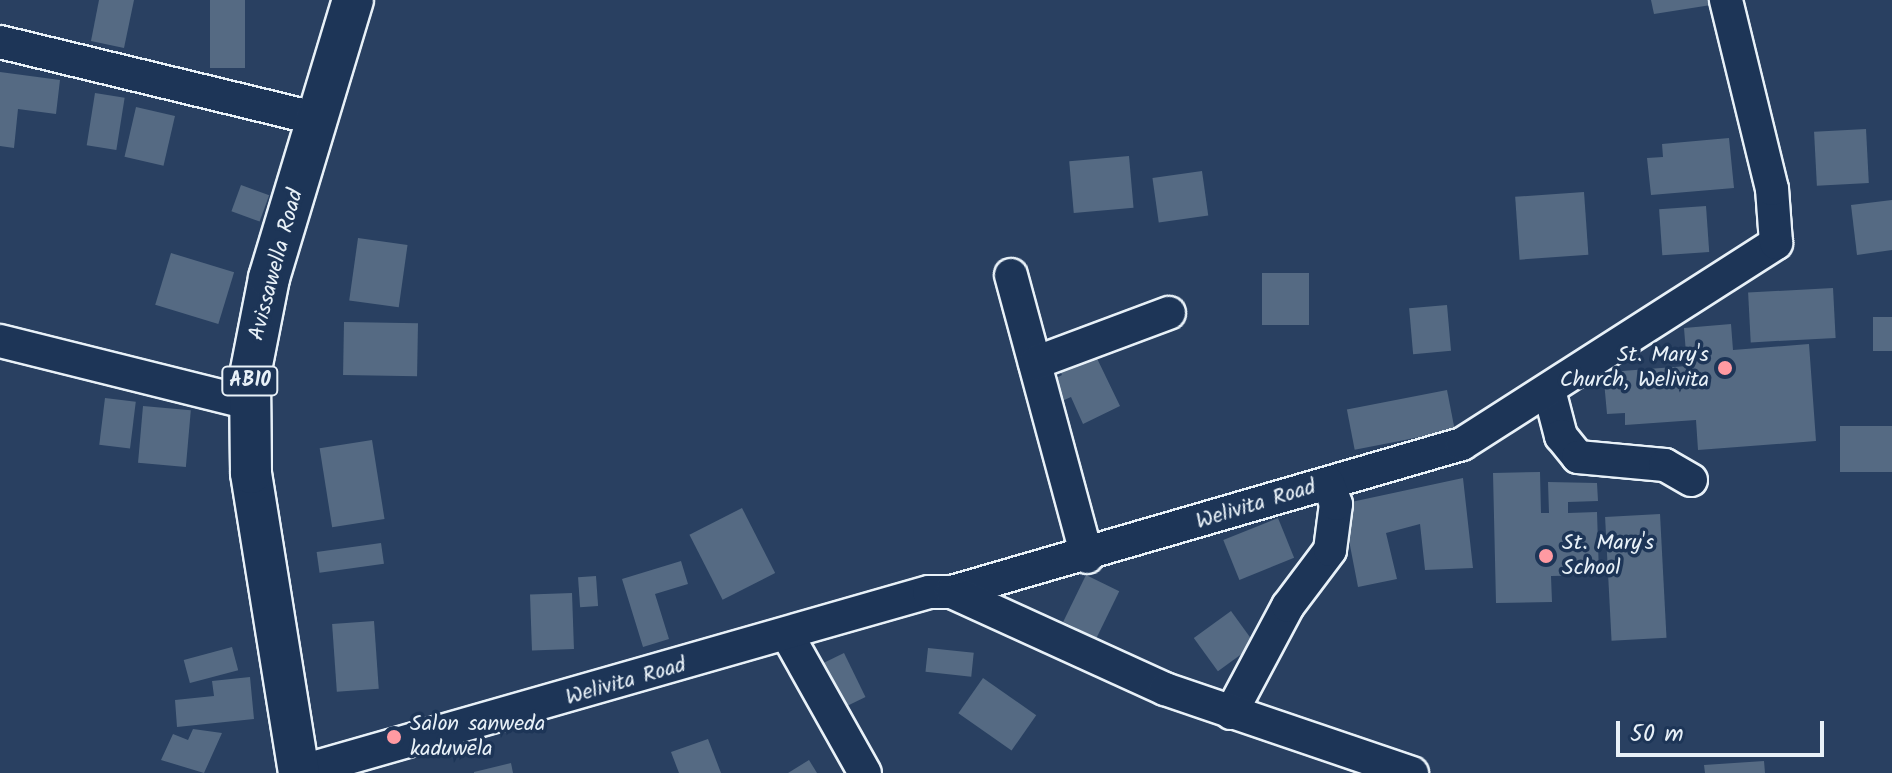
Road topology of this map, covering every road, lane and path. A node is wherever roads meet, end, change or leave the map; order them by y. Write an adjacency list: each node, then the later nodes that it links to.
1 (353, 0): 4 (main road, Avissawella Road / AB10)
2 (1726, 0): 9 (street, Welivita Road)
3 (0, 42): 4 (street)
4 (319, 119): 10 (main road, Avissawella Road / AB10)
5 (1011, 275): 8 (street)
6 (1169, 313): 8 (street)
7 (0, 341): 10 (street)
8 (1035, 363): 13 (street)
9 (1549, 390): 11 (street); 12 (street, Welivita Road)
10 (248, 403): 17 (main road, Avissawella Road / AB10)
11 (1691, 480)
12 (1328, 483): 13 (street, Welivita Road); 16 (street)
13 (1087, 557): 14 (street, Welivita Road)
14 (952, 592): 15 (street, Welivita Road); 16 (street, Welivita Road)
15 (788, 636): 17 (street, Welivita Road); 18 (street)
16 (1231, 713): 19 (street, Welivita Road)
17 (299, 773)
18 (865, 773)
19 (1412, 773)

